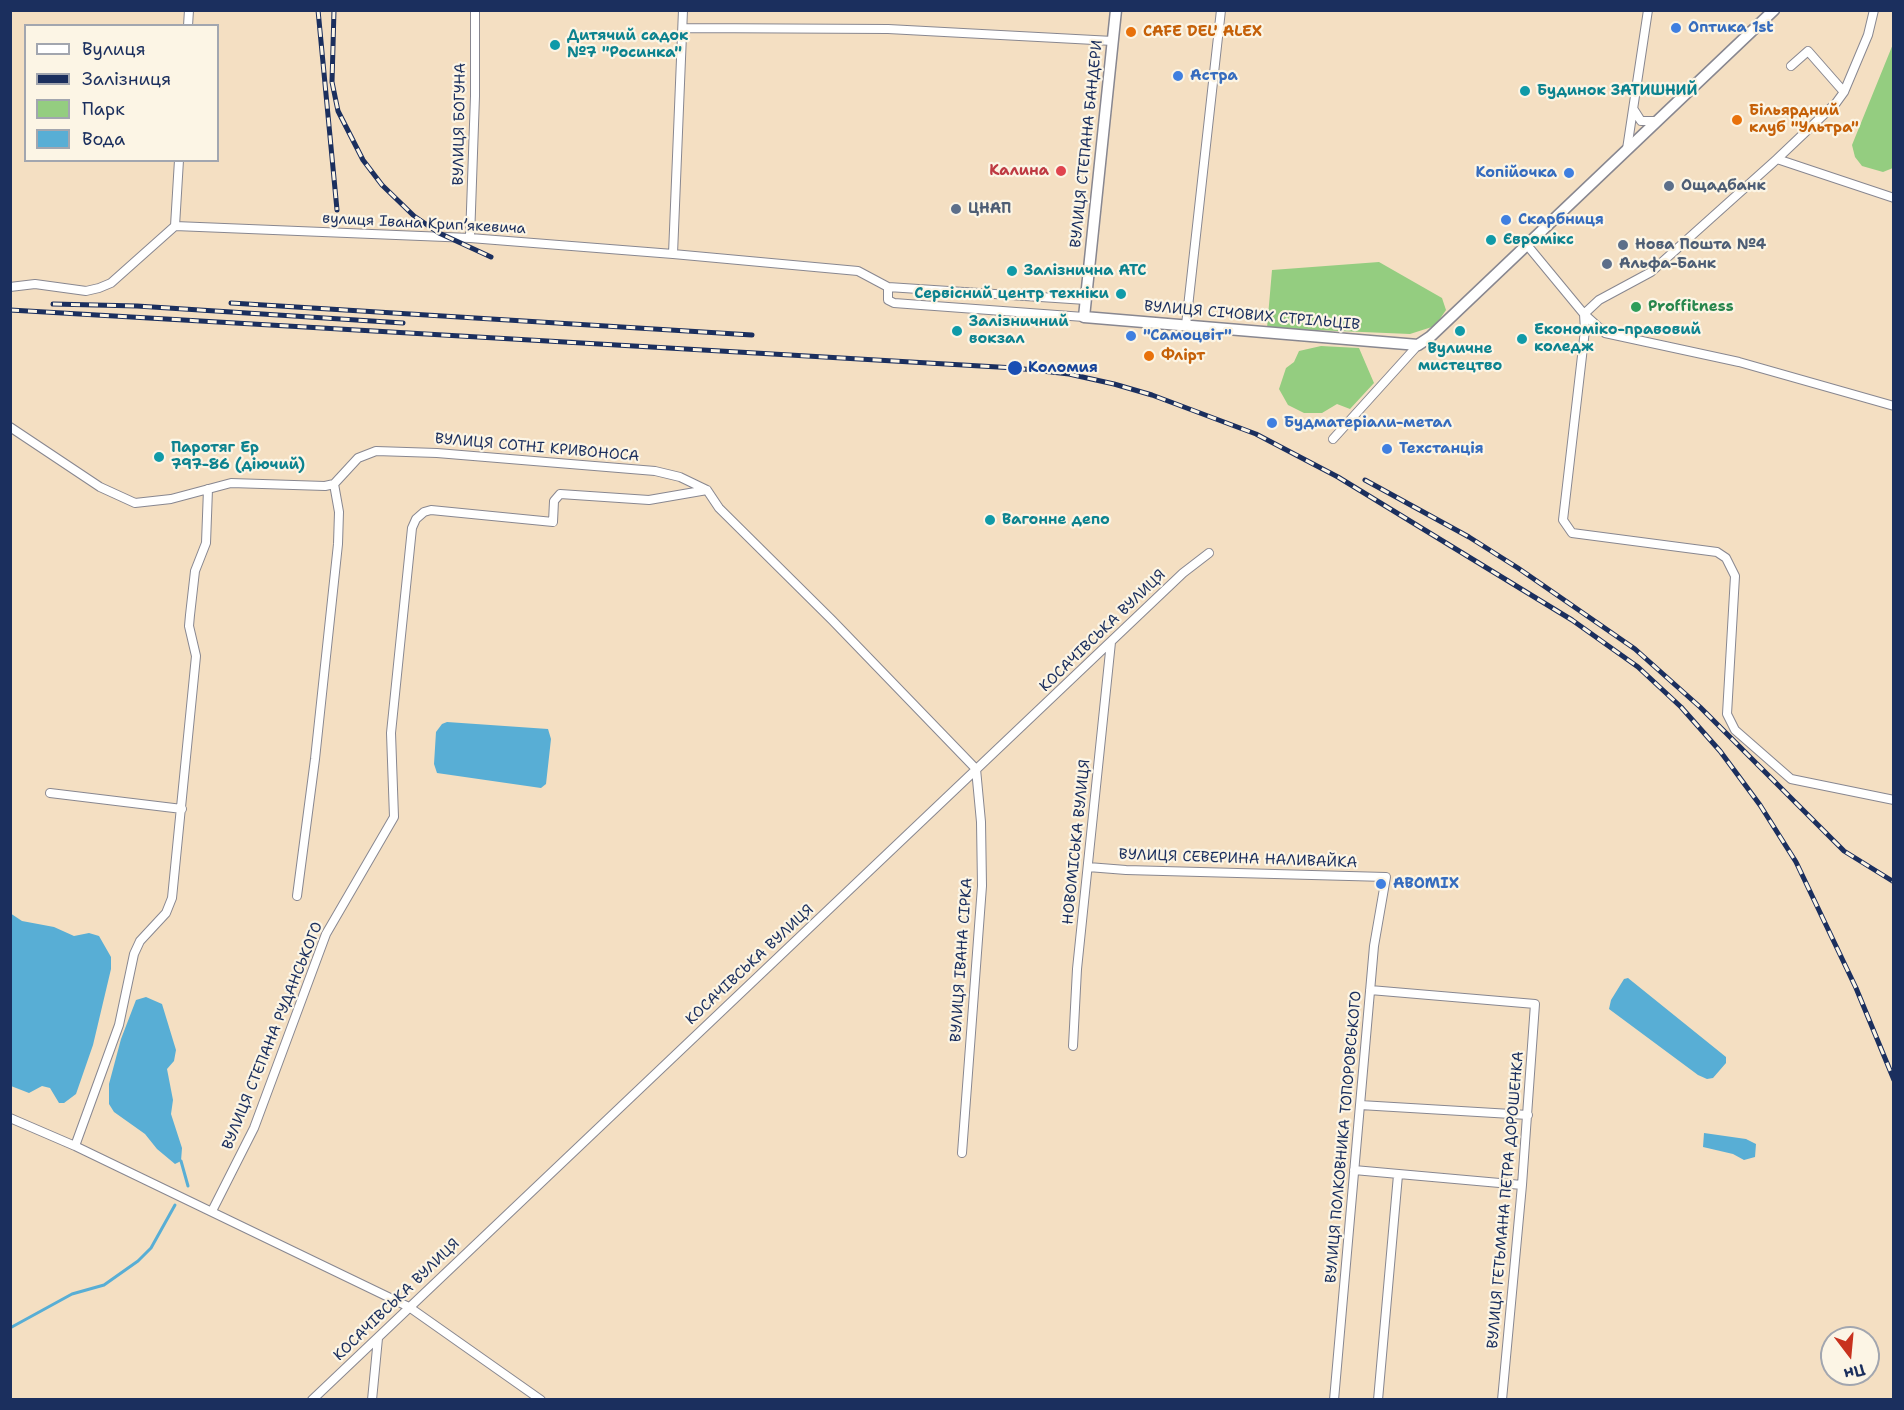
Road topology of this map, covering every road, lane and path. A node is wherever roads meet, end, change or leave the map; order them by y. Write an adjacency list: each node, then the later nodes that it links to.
1 (475, 10): 19 (street, ВУЛИЦЯ БОГУНА)
2 (683, 10): 8 (street)
3 (1116, 10): 9 (street, ВУЛИЦЯ СТЕПАНА БАНДЕРИ)
4 (1221, 10): 27 (street)
5 (1648, 10): 12 (street)
6 (1774, 10): 13 (street)
7 (1874, 10): 11 (street)
8 (683, 28): 9 (street); 21 (street)
9 (1113, 41): 24 (street, ВУЛИЦЯ СТЕПАНА БАНДЕРИ)
10 (1791, 66): 11 (street)
11 (1844, 92): 15 (street)
12 (1634, 108): 13 (street); 14 (street)
13 (1659, 120): 14 (street)
14 (1627, 149): 20 (street)
15 (1777, 159): 17 (street); 25 (street)
16 (179, 162): 18 (street)
17 (1893, 198)
18 (175, 226): 19 (street, вулиця Івана Крипʼякевича); 22 (street)
19 (470, 238): 21 (street, вулиця Івана Крипʼякевича)
20 (1527, 245): 25 (street); 28 (street)
21 (673, 254): 23 (street, вулиця Івана Крипʼякевича)
22 (10, 287)
23 (888, 287): 24 (street); 26 (street)
24 (1086, 300): 26 (street, ВУЛИЦЯ СТЕПАНА БАНДЕРИ)
25 (1584, 314): 29 (street); 39 (street)
26 (1084, 317): 27 (street, ВУЛИЦЯ СІЧОВИХ СТРІЛЬЦІВ)
27 (1186, 325): 28 (street, ВУЛИЦЯ СІЧОВИХ СТРІЛЬЦІВ)
28 (1418, 345): 31 (street)
29 (1893, 406)
30 (10, 427): 33 (street)
31 (1333, 440)
32 (334, 483): 33 (street); 34 (street, ВУЛИЦЯ СОТНІ КРИВОНОСА); 43 (street)
33 (208, 489): 40 (street)
34 (707, 490): 37 (street); 54 (street, ВУЛИЦЯ СТЕПАНА РУДАНСЬКОГО)
35 (1209, 553): 36 (street, КОСАЧІВСЬКА ВУЛИЦЯ)
36 (1111, 642): 37 (street, КОСАЧІВСЬКА ВУЛИЦЯ); 41 (street, НОВОМІСЬКА ВУЛИЦЯ)
37 (976, 769): 50 (street, ВУЛИЦЯ ІВАНА СІРКА); 55 (street, КОСАЧІВСЬКА ВУЛИЦЯ)
38 (50, 793): 40 (street)
39 (1893, 800)
40 (182, 809): 49 (street)
41 (1088, 867): 42 (street, ВУЛИЦЯ СЕВЕРИНА НАЛИВАЙКА); 45 (street, НОВОМІСЬКА ВУЛИЦЯ)
42 (1386, 877): 44 (street, ВУЛИЦЯ ПОЛКОВНИКА ТОПОРОВСЬКОГО)
43 (297, 896)
44 (1370, 990): 46 (street, ВУЛИЦЯ ПОЛКОВНИКА ТОПОРОВСЬКОГО); 47 (street, ВУЛИЦЯ ГЕТЬМАНА ПЕТРА ДОРОШЕНКА)
45 (1073, 1046)
46 (1360, 1105): 47 (street); 51 (street, ВУЛИЦЯ ПОЛКОВНИКА ТОПОРОВСЬКОГО)
47 (1528, 1115): 53 (street, ВУЛИЦЯ ГЕТЬМАНА ПЕТРА ДОРОШЕНКА)
48 (10, 1118): 49 (street)
49 (75, 1146): 54 (street)
50 (962, 1154)
51 (1354, 1170): 52 (street); 60 (street, ВУЛИЦЯ ПОЛКОВНИКА ТОПОРОВСЬКОГО)
52 (1398, 1175): 53 (street); 61 (street)
53 (1522, 1185): 62 (street, ВУЛИЦЯ ГЕТЬМАНА ПЕТРА ДОРОШЕНКА)
54 (212, 1211): 55 (street)
55 (409, 1307): 56 (street, КОСАЧІВСЬКА ВУЛИЦЯ); 59 (street)
56 (378, 1338): 57 (street, КОСАЧІВСЬКА ВУЛИЦЯ); 58 (street)
57 (312, 1400)
58 (372, 1400)
59 (541, 1400)
60 (1334, 1400)
61 (1378, 1400)
62 (1502, 1400)

